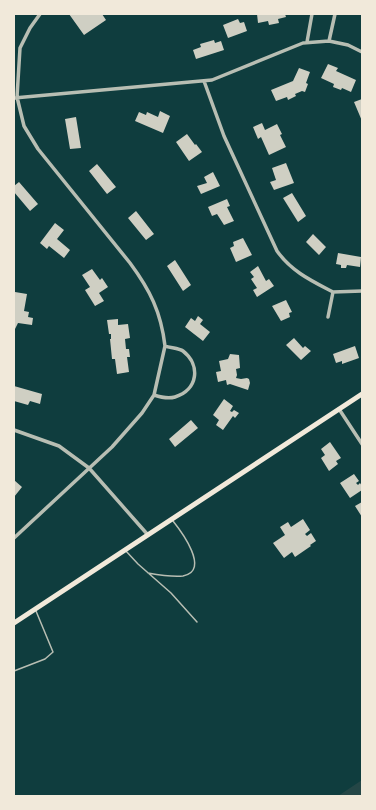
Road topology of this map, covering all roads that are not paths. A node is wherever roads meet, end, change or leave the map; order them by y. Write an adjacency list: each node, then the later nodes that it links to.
1 (40, 14): 8 (street)
2 (312, 14): 5 (street)
3 (335, 14): 4 (street)
4 (329, 41): 5 (street); 6 (street)
5 (307, 42): 7 (street)
6 (362, 52)
7 (204, 81): 8 (street); 10 (street)
8 (15, 98): 12 (street)
9 (362, 291): 10 (street)
10 (333, 292): 11 (street)
11 (328, 316)
12 (165, 346): 14 (street); 14 (street)
13 (362, 394): 15 (main road)
14 (154, 395): 18 (street)
15 (339, 409): 17 (street); 19 (main road)
16 (14, 430): 18 (street)
17 (362, 444)
18 (89, 468): 20 (street); 21 (street)
19 (172, 519): 20 (main road); 23 (lane)
20 (148, 535): 22 (main road)
21 (14, 538)
22 (125, 550): 23 (lane); 24 (main road)
23 (148, 573): 25 (lane)
24 (35, 610): 26 (main road); 27 (lane)
25 (198, 622)
26 (14, 623)
27 (14, 671)

